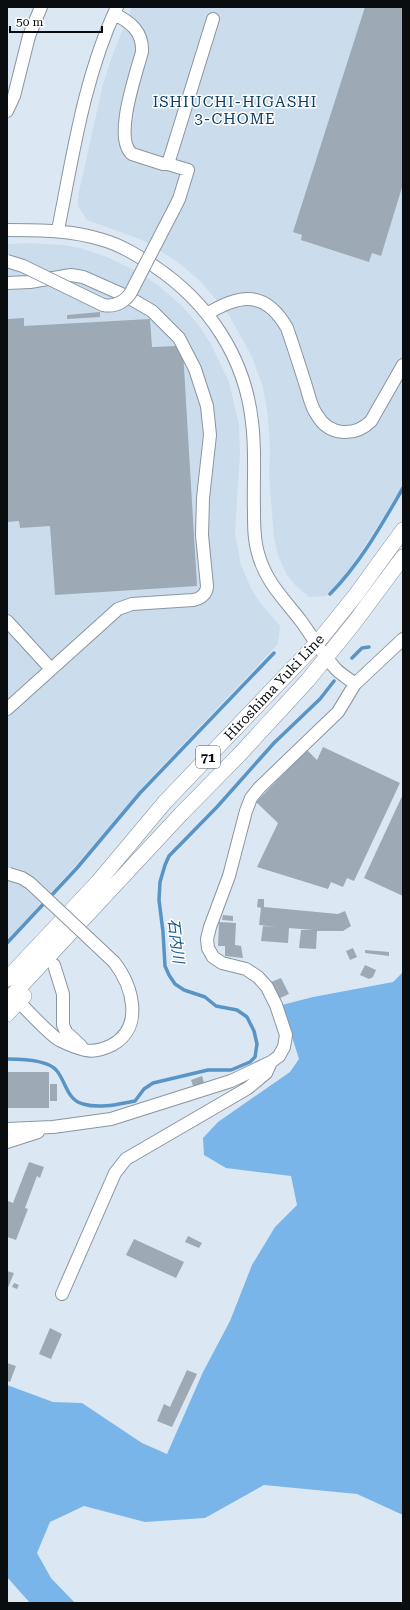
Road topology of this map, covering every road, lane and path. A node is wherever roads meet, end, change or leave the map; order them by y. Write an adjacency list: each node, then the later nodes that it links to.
1 (41, 7): 4 (street)
2 (115, 11): 5 (street); 7 (street)
3 (213, 19): 5 (street)
4 (7, 111)
5 (168, 164): 8 (street, bridge)
6 (7, 230): 7 (street)
7 (58, 230): 10 (street)
8 (7, 261)
9 (7, 283): 18 (street)
10 (208, 314): 11 (street); 16 (street)
11 (403, 365)
12 (403, 530): 16 (main road, Hiroshima Yuki Line / 71)
13 (403, 557): 17 (main road, Hiroshima Yuki Line / 71)
14 (7, 621): 18 (street)
15 (403, 640): 19 (street)
16 (317, 643): 17 (street); 24 (main road, Hiroshima Yuki Line / 71)
17 (327, 657): 19 (street); 21 (main road, Hiroshima Yuki Line / 71)
18 (51, 669): 20 (street)
19 (355, 684): 28 (street)
20 (7, 709)
21 (148, 849): 23 (main road); 25 (main road, Hiroshima Yuki Line / 71)
22 (8, 874): 27 (street, bridge)
23 (54, 965): 25 (main road); 27 (street)
24 (7, 979)
25 (13, 1002): 26 (main road); 27 (street)
26 (7, 1014)
27 (85, 1050)
28 (271, 1062): 29 (street); 32 (street)
29 (53, 1127): 30 (street); 31 (street)
30 (7, 1129)
31 (7, 1142)
32 (62, 1294)

